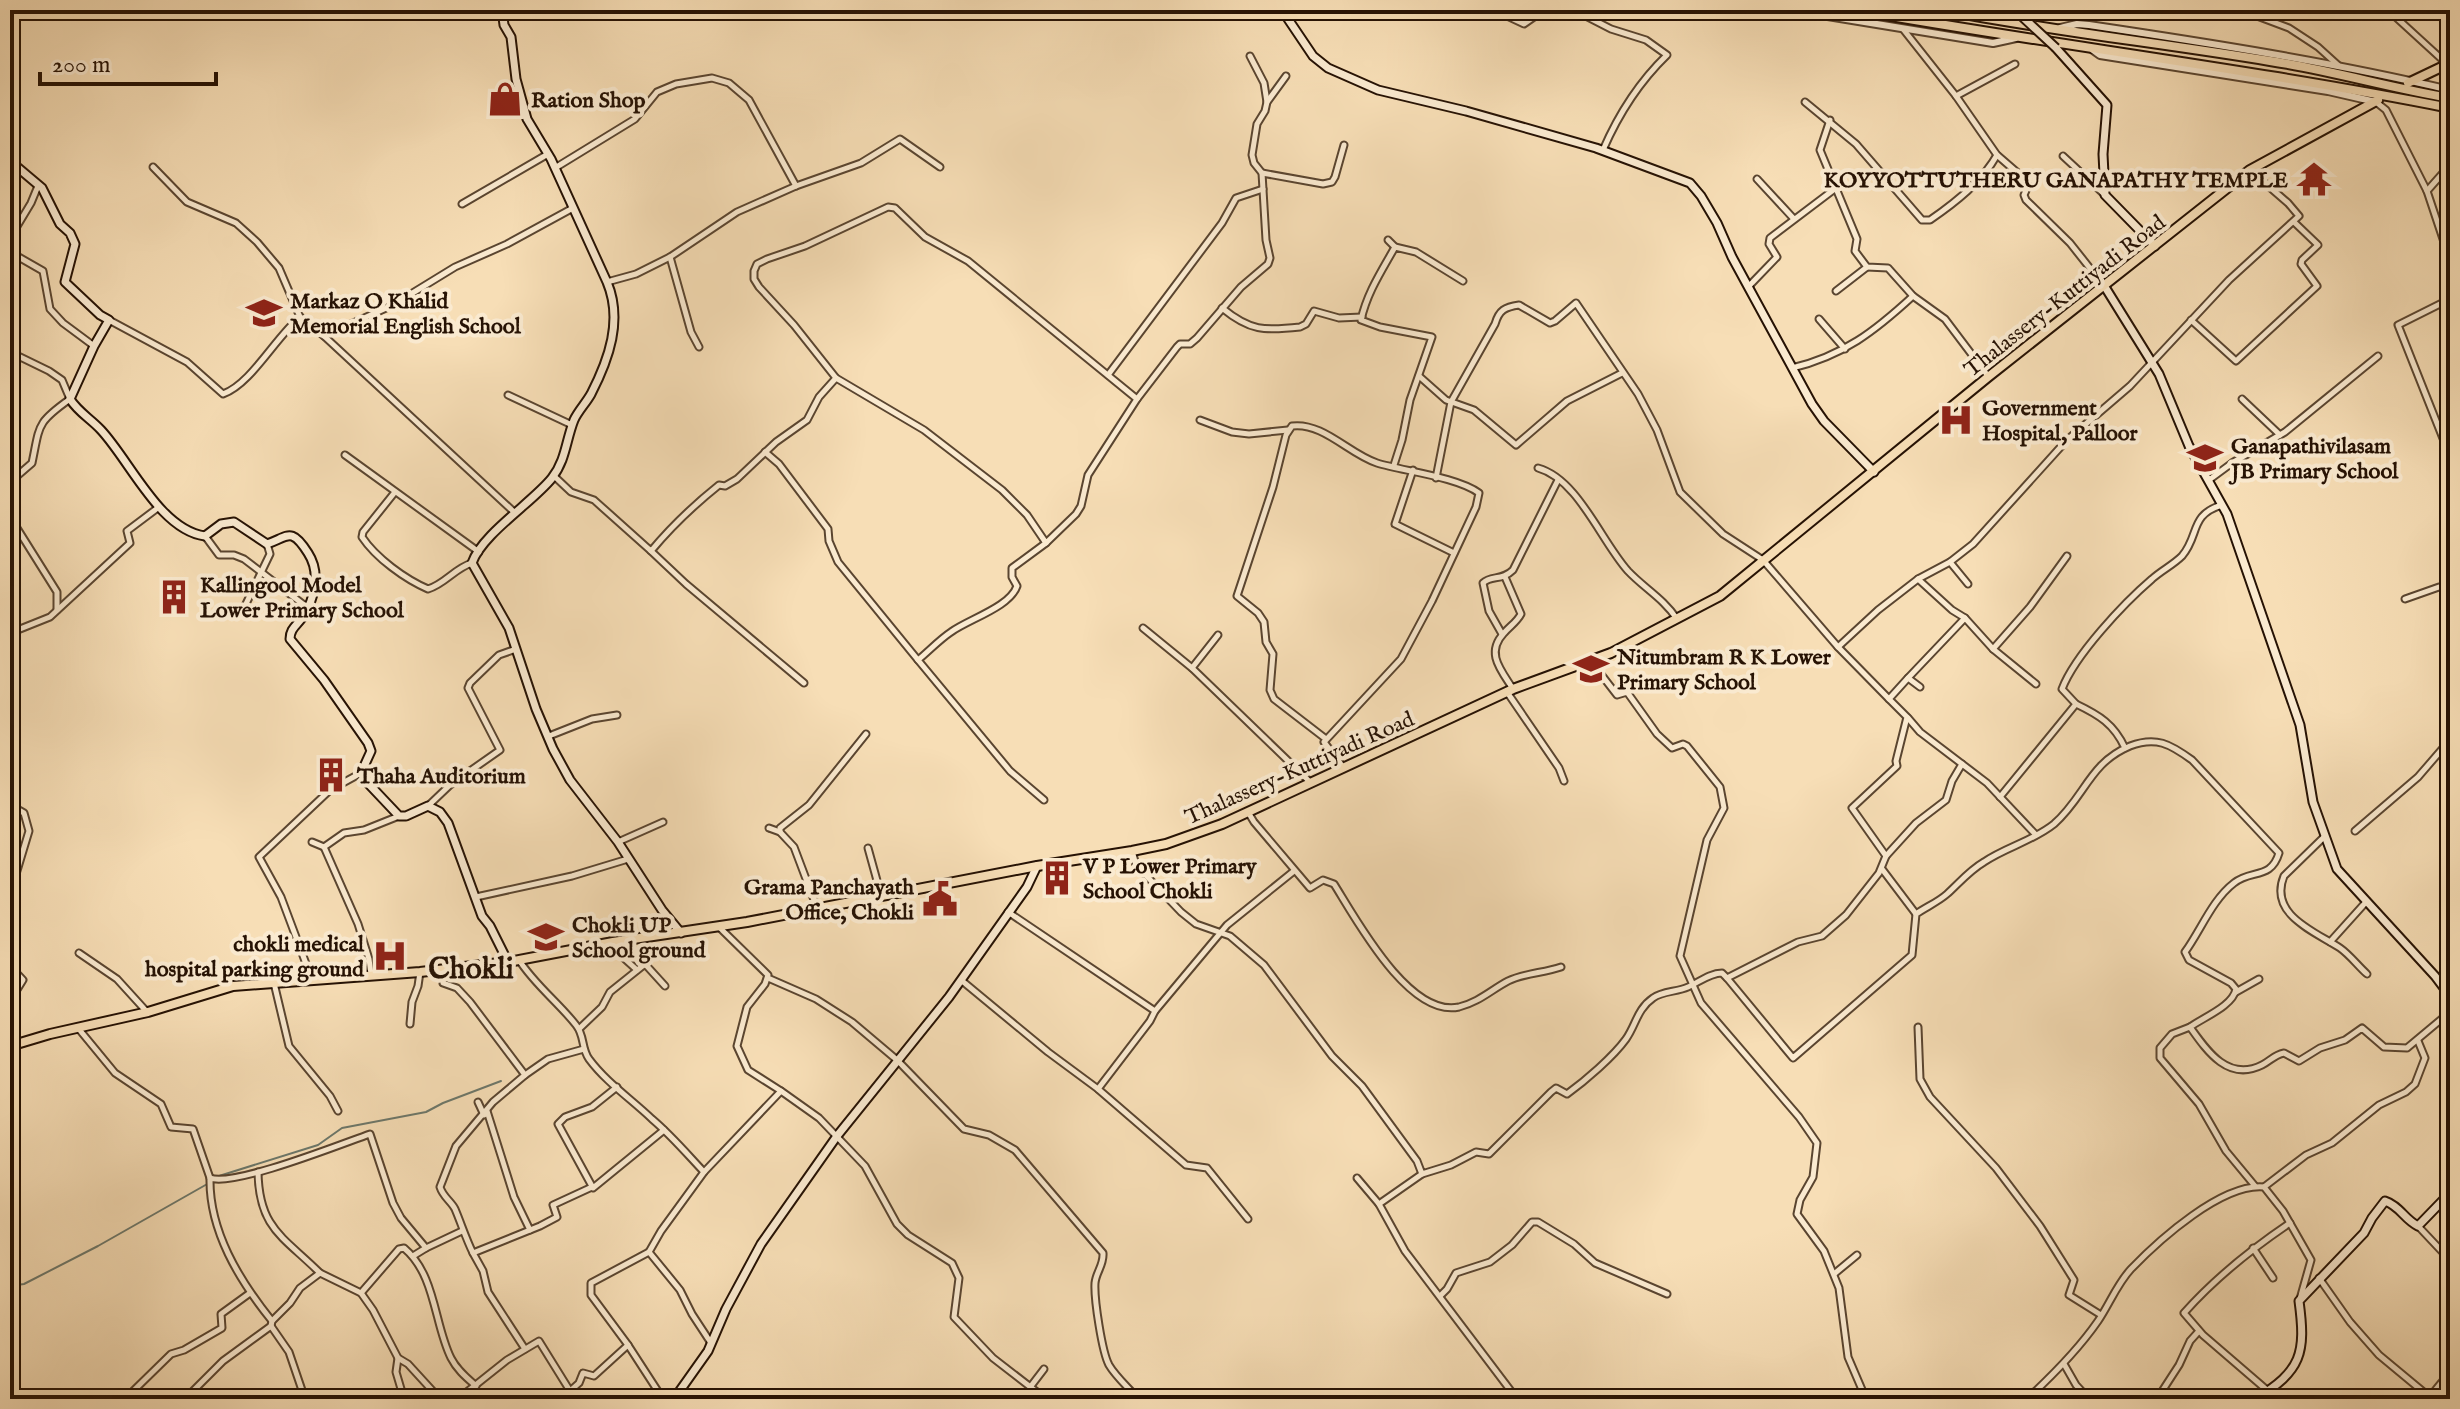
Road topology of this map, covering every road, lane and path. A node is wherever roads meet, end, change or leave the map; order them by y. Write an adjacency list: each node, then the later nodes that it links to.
1 (502, 10): 34 (main road)
2 (1282, 10): 33 (main road)
3 (1494, 10): 4 (street)
4 (1544, 10)
5 (1574, 10): 33 (street)
6 (1791, 10): 14 (street)
7 (1856, 10): 16 (main road)
8 (1943, 10): 13 (main road)
9 (1985, 10): 13 (street)
10 (2015, 10): 50 (main road, bridge)
11 (2241, 10): 21 (street)
12 (2388, 10): 19 (street)
13 (2009, 23): 15 (main road)
14 (1903, 29): 16 (street); 25 (street)
15 (2056, 29): 21 (street); 26 (main road)
16 (2019, 37): 17 (main road)
17 (2090, 48): 27 (street); 30 (main road)
18 (1250, 56): 28 (street)
19 (2448, 63): 23 (main road)
20 (2015, 64): 25 (street)
21 (2339, 66): 23 (street)
22 (1286, 76): 28 (street)
23 (2411, 82): 24 (street)
24 (2450, 90)
25 (1956, 96): 35 (street)
26 (2450, 98)
27 (2377, 101): 42 (main road, Thalassery-Kuttiyadi Road); 49 (street)
28 (1267, 102): 43 (street)
29 (1805, 102): 31 (street)
30 (2450, 108)
31 (1830, 120): 35 (street); 47 (street)
32 (1344, 145): 43 (street)
33 (1603, 150): 65 (main road)
34 (548, 154): 41 (main road); 51 (street)
35 (1997, 155): 66 (street)
36 (2063, 156): 50 (street)
37 (10, 161): 45 (main road)
38 (2450, 165): 49 (street)
39 (153, 167): 71 (street)
40 (940, 167): 46 (street)
41 (555, 168): 46 (street); 52 (main road)
42 (2250, 170): 54 (street); 57 (main road, Thalassery-Kuttiyadi Road)
43 (1262, 173): 48 (street)
44 (1757, 179): 53 (street)
45 (38, 186): 55 (street); 74 (main road)
46 (796, 186): 60 (street)
47 (1836, 188): 53 (street); 62 (street)
48 (1263, 189): 70 (street); 85 (street)
49 (2427, 191): 61 (street)
50 (2105, 195): 57 (main road)
51 (462, 204)
52 (573, 208): 64 (main road); 76 (street)
53 (1794, 219): 65 (street)
54 (2294, 222): 75 (street); 75 (street)
55 (10, 238)
56 (1388, 240): 58 (street)
57 (2155, 246): 66 (main road, Thalassery-Kuttiyadi Road)
58 (1395, 247): 63 (street); 72 (street)
59 (10, 252): 77 (street)
60 (670, 257): 64 (street); 78 (street)
61 (2450, 260)
62 (1867, 267): 67 (street); 68 (street)
63 (1463, 281)
64 (607, 282): 95 (main road)
65 (1749, 286): 83 (main road)
66 (2105, 287): 82 (main road); 87 (main road, Thalassery-Kuttiyadi Road)
67 (1836, 291)
68 (1913, 296): 79 (street); 87 (street)
69 (2450, 299): 100 (street)
70 (1222, 308): 72 (street); 91 (street)
71 (300, 317): 74 (street); 76 (street)
72 (1362, 317): 86 (street)
73 (1819, 319): 79 (street)
74 (109, 320): 77 (main road)
75 (2191, 320): 82 (street)
76 (324, 336): 113 (street)
77 (94, 346): 90 (main road)
78 (699, 347)
79 (1845, 349): 83 (street)
80 (10, 352): 90 (street)
81 (2378, 356): 97 (street)
82 (2152, 364): 108 (main road); 125 (street)
83 (1792, 368): 104 (main road)
84 (1622, 373): 93 (street); 93 (street); 124 (street)
85 (1108, 375): 88 (street); 91 (street)
86 (1419, 376): 93 (street); 101 (street)
87 (1988, 377): 104 (main road, Thalassery-Kuttiyadi Road)
88 (836, 378): 98 (street); 118 (street)
89 (508, 395): 95 (street)
90 (70, 399): 109 (street); 112 (main road)
91 (1137, 399): 118 (street)
92 (2242, 399): 97 (street)
93 (1451, 402): 106 (street)
94 (1200, 420): 96 (street)
95 (572, 425): 105 (main road)
96 (1291, 425): 101 (street); 159 (street)
97 (2280, 435): 108 (street)
98 (765, 452): 120 (street); 146 (street)
99 (345, 455): 110 (street)
100 (2450, 456)
101 (1394, 465): 103 (street)
102 (1538, 468): 107 (street)
103 (1413, 470): 106 (street); 122 (street)
104 (1874, 472): 124 (main road, Thalassery-Kuttiyadi Road)
105 (554, 476): 113 (main road); 120 (street)
106 (1436, 478): 122 (street)
107 (1558, 480): 128 (street); 137 (street)
108 (2209, 480): 111 (main road)
109 (10, 482)
110 (395, 492): 117 (street); 121 (street)
111 (2223, 505): 154 (street); 178 (main road)
112 (159, 507): 116 (main road); 134 (street)
113 (514, 512): 121 (main road)
114 (10, 517): 134 (street)
115 (356, 529): 117 (street)
116 (205, 536): 119 (main road); 127 (street)
117 (365, 541): 126 (street)
118 (1046, 543): 146 (street)
119 (267, 544): 127 (street); 133 (main road)
120 (651, 551): 149 (street)
121 (479, 552): 126 (main road)
122 (1454, 553): 159 (street)
123 (2067, 556): 144 (street)
124 (1763, 560): 137 (main road, Thalassery-Kuttiyadi Road); 142 (street)
125 (1950, 562): 129 (street); 130 (street)
126 (472, 563): 143 (main road)
127 (261, 572): 133 (street); 135 (street)
128 (1505, 577): 140 (street); 140 (street)
129 (1918, 579): 136 (street); 142 (street)
130 (1968, 584)
131 (2450, 589): 132 (street)
132 (2405, 599)
133 (308, 608): 164 (main road)
134 (57, 610): 139 (street)
135 (243, 610)
136 (1965, 618): 144 (street); 148 (street)
137 (1678, 620): 145 (main road, Thalassery-Kuttiyadi Road)
138 (1143, 628): 147 (street)
139 (10, 633)
140 (1502, 634): 152 (street)
141 (1218, 635): 147 (street)
142 (1838, 647): 153 (street)
143 (517, 648): 158 (main road); 170 (street)
144 (1993, 649): 150 (street)
145 (1590, 659): 152 (main road, Thalassery-Kuttiyadi Road); 217 (street)
146 (918, 660): 168 (street)
147 (1192, 668): 166 (street)
148 (1908, 678): 151 (street); 153 (street)
149 (804, 683)
150 (2036, 684)
151 (1920, 687)
152 (1510, 691): 163 (main road, Thalassery-Kuttiyadi Road); 165 (street)
153 (1889, 699): 156 (street)
154 (2076, 704): 161 (street); 167 (street)
155 (617, 715): 158 (street)
156 (1907, 717): 162 (street); 184 (street)
157 (866, 734): 176 (street)
158 (549, 736): 180 (main road)
159 (1326, 739): 163 (street)
160 (2450, 740): 175 (street)
161 (2125, 748): 177 (street); 219 (street)
162 (1962, 764): 167 (street); 184 (street)
163 (1343, 767): 166 (main road, Thalassery-Kuttiyadi Road)
164 (361, 773): 172 (main road); 213 (street)
165 (1564, 781)
166 (1310, 782): 171 (main road, Thalassery-Kuttiyadi Road)
167 (2000, 797): 177 (street)
168 (1044, 800)
169 (10, 805): 189 (street)
170 (428, 806): 172 (main road); 191 (main road)
171 (1248, 812): 183 (main road, Thalassery-Kuttiyadi Road); 188 (street)
172 (399, 816): 181 (street)
173 (663, 822): 180 (street)
174 (769, 828): 176 (street)
175 (2355, 831)
176 (780, 832): 193 (street)
177 (2036, 835): 195 (street)
178 (2325, 836): 192 (main road); 200 (street)
179 (312, 842): 181 (street)
180 (618, 842): 185 (main road)
181 (324, 847): 209 (street)
182 (868, 848): 190 (street)
183 (1132, 851): 186 (main road, Thalassery-Kuttiyadi Road); 198 (street)
184 (1886, 856): 187 (street)
185 (628, 859): 191 (street); 197 (main road)
186 (1037, 866): 190 (main road, Thalassery-Kuttiyadi Road); 194 (main road)
187 (1881, 868): 195 (street); 212 (street)
188 (1294, 871): 198 (street); 205 (street)
189 (10, 894)
190 (881, 896): 193 (main road, Thalassery-Kuttiyadi Road)
191 (476, 897): 203 (main road)
192 (2366, 902): 200 (street); 220 (main road)
193 (817, 908): 196 (main road, Thalassery-Kuttiyadi Road)
194 (1008, 912): 215 (main road); 222 (street)
195 (1916, 914): 212 (street)
196 (718, 926): 197 (main road, Thalassery-Kuttiyadi Road); 211 (street)
197 (681, 933): 199 (main road, Thalassery-Kuttiyadi Road)
198 (1219, 934): 222 (street); 245 (street)
199 (613, 942): 202 (main road, Thalassery-Kuttiyadi Road); 207 (street)
200 (2330, 942): 210 (street)
201 (79, 953): 223 (street)
202 (519, 959): 203 (main road, Thalassery-Kuttiyadi Road); 229 (street)
203 (508, 962): 206 (main road, Thalassery-Kuttiyadi Road)
204 (10, 966): 221 (street)
205 (1561, 967)
206 (444, 969): 208 (main road, Thalassery-Kuttiyadi Road); 234 (street)
207 (637, 970): 218 (street); 229 (street)
208 (420, 972): 209 (main road, Thalassery-Kuttiyadi Road); 225 (street)
209 (371, 974): 213 (main road, Thalassery-Kuttiyadi Road)
210 (2367, 974)
211 (768, 978): 233 (street); 237 (street)
212 (1727, 978): 217 (street)
213 (309, 979): 216 (main road, Thalassery-Kuttiyadi Road)
214 (2259, 979): 219 (street)
215 (961, 980): 233 (main road); 236 (street)
216 (274, 982): 223 (main road, Thalassery-Kuttiyadi Road); 239 (street)
217 (1692, 985): 245 (street); 266 (street)
218 (665, 986)
219 (2236, 992): 228 (street)
220 (2450, 996)
221 (10, 1001)
222 (1155, 1011): 236 (street)
223 (148, 1012): 226 (main road, Thalassery-Kuttiyadi Road)
224 (2450, 1012): 230 (street)
225 (410, 1024)
226 (78, 1027): 231 (main road, Thalassery-Kuttiyadi Road); 246 (street)
227 (1918, 1027): 274 (street)
228 (2190, 1027): 230 (street); 248 (street)
229 (579, 1029): 232 (street)
230 (2418, 1041): 250 (street)
231 (10, 1046)
232 (584, 1049): 234 (street); 235 (street)
233 (897, 1060): 242 (main road); 299 (street)
234 (525, 1075): 240 (street)
235 (617, 1087): 241 (street); 249 (street)
236 (1098, 1089): 253 (street)
237 (781, 1091): 242 (street); 244 (street)
238 (478, 1102): 240 (street)
239 (338, 1111)
240 (485, 1113): 256 (street); 257 (street)
241 (664, 1130): 244 (street); 249 (street)
242 (837, 1136): 277 (main road); 285 (street)
243 (258, 1172): 246 (street); 258 (street); 265 (street)
244 (704, 1172): 260 (street)
245 (1422, 1174): 252 (street)
246 (210, 1178): 269 (street)
247 (1357, 1178): 252 (street)
248 (2255, 1186): 250 (street); 274 (street)
249 (592, 1187): 256 (street)
250 (2264, 1187): 254 (street)
251 (2450, 1193): 255 (main road)
252 (1379, 1204): 272 (street)
253 (1248, 1219)
254 (2290, 1223): 259 (street); 273 (street)
255 (2418, 1226): 264 (street); 268 (main road)
256 (530, 1230): 261 (street)
257 (462, 1231): 258 (street); 261 (street)
258 (426, 1248): 263 (street)
259 (2253, 1248): 267 (street); 276 (street)
260 (649, 1252): 277 (street); 278 (street)
261 (473, 1253): 279 (street)
262 (1857, 1255): 266 (street)
263 (413, 1256): 270 (street); 284 (street)
264 (2450, 1260)
265 (320, 1273): 270 (street); 275 (street)
266 (1834, 1274): 301 (street)
267 (2273, 1278)
268 (2319, 1278): 273 (main road); 288 (street)
269 (250, 1293): 275 (street); 289 (street)
270 (361, 1293): 280 (street)
271 (1667, 1294): 272 (street)
272 (1440, 1296): 300 (street)
273 (2299, 1301): 287 (main road)
274 (2101, 1315): 281 (street)
275 (271, 1324): 290 (street); 291 (street)
276 (2199, 1331): 287 (street); 304 (street)
277 (711, 1343): 297 (main road)
278 (628, 1345): 286 (street); 296 (street)
279 (525, 1349): 284 (street); 286 (street)
280 (398, 1358): 292 (street); 293 (street)
281 (2064, 1364): 302 (street); 303 (street)
282 (1044, 1369): 285 (street)
283 (2450, 1372): 288 (street)
284 (476, 1386): 294 (street)
285 (1031, 1386): 298 (street)
286 (570, 1391): 295 (street)
287 (2268, 1391): 305 (main road)
288 (2430, 1398)
289 (125, 1399)
290 (185, 1399)
291 (305, 1399)
292 (404, 1399)
293 (440, 1399)
294 (458, 1399)
295 (575, 1399)
296 (663, 1399)
297 (674, 1399)
298 (1046, 1399)
299 (1138, 1399)
300 (1517, 1399)
301 (1866, 1399)
302 (2027, 1399)
303 (2089, 1399)
304 (2157, 1399)
305 (2255, 1399)

